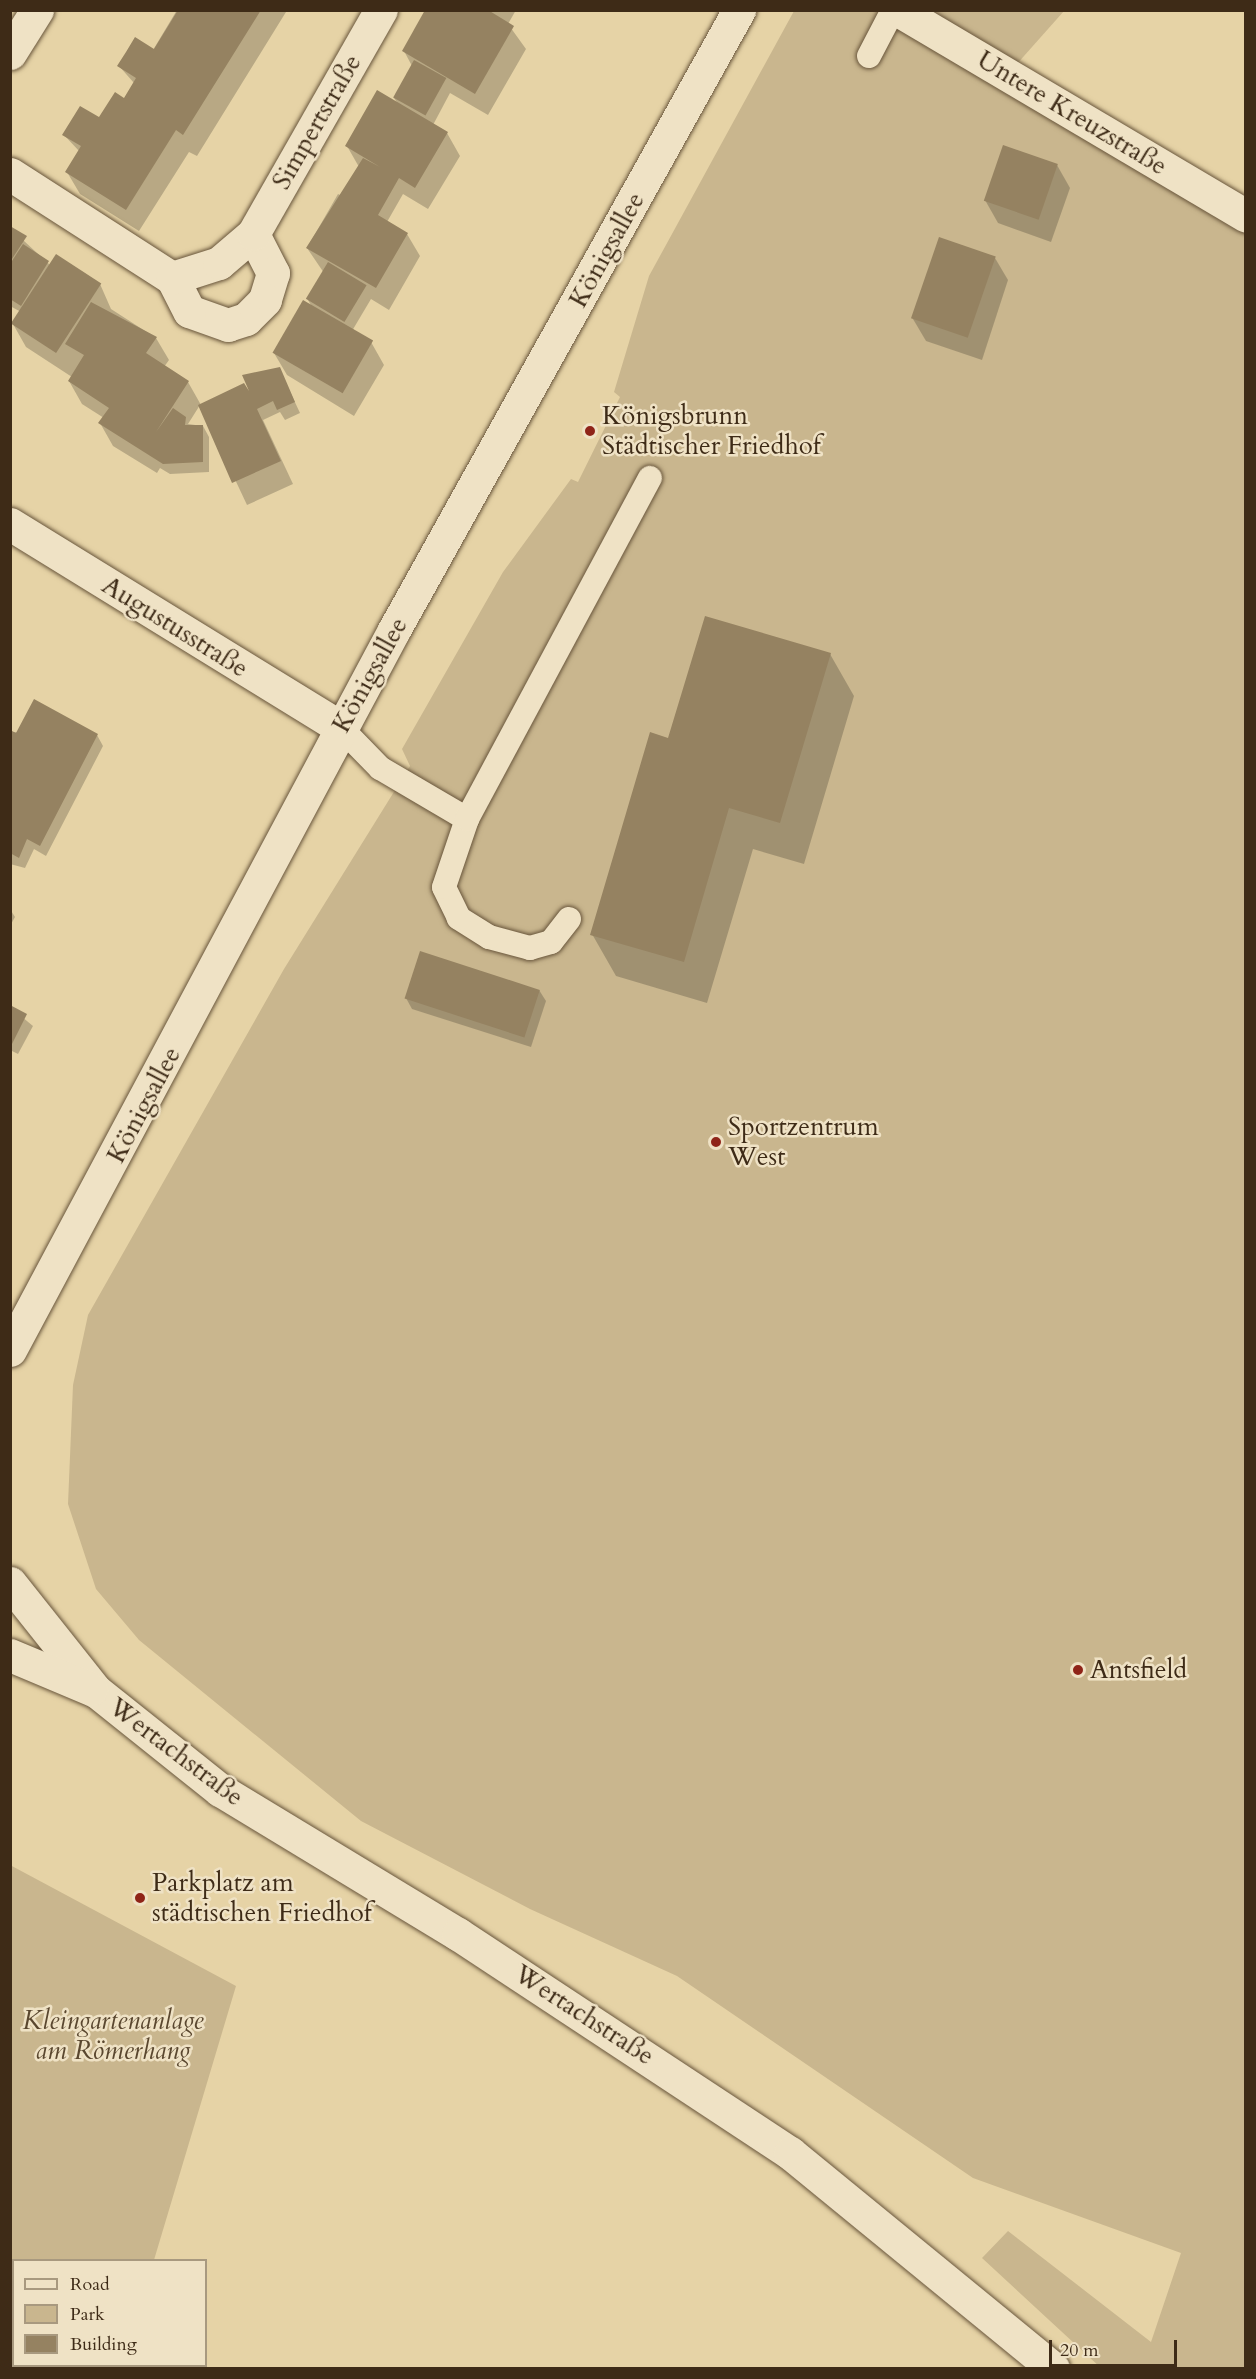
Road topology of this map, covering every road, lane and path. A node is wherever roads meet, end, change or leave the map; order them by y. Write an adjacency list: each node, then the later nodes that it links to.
1 (37, 10): 6 (street)
2 (381, 10): 10 (street, Simpertstraße)
3 (739, 10): 14 (street, Königsallee)
4 (893, 10): 7 (lane)
5 (898, 10): 9 (street, Untere Kreuzstraße)
6 (10, 53)
7 (869, 56)
8 (10, 174): 11 (street)
9 (1245, 216)
10 (253, 234): 11 (street, Simpertstraße); 11 (street)
11 (172, 278)
12 (650, 478): 15 (lane)
13 (10, 524): 14 (street, Augustusstraße)
14 (341, 728): 15 (lane); 17 (street, Königsallee)
15 (467, 819): 16 (lane)
16 (569, 919)
17 (12, 1352)
18 (10, 1583): 20 (street, Wertachstraße)
19 (10, 1655): 20 (street, Wertachstraße)
20 (96, 1691): 21 (street, Wertachstraße)
21 (1053, 2368)

